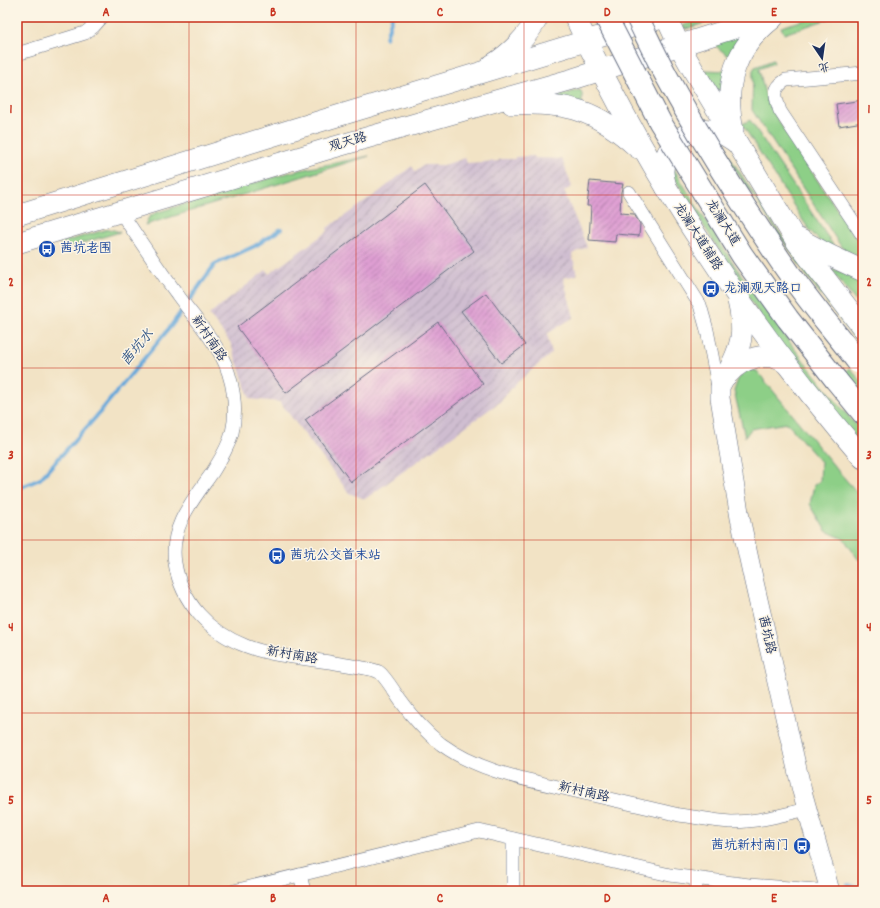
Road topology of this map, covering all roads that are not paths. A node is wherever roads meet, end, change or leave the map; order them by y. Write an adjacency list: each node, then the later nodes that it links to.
1 (102, 17): 11 (street)
2 (538, 17): 14 (main road)
3 (575, 17): 9 (main road, 龙澜大道辅路)
4 (606, 17): 32 (highway, 龙澜大道, bridge)
5 (637, 17): 29 (highway, bridge)
6 (666, 17): 9 (main road); 10 (main road)
7 (769, 17): 10 (main road, 观天路)
8 (774, 17): 16 (main road)
9 (586, 42): 12 (main road, 龙澜大道辅路); 14 (main road)
10 (679, 45): 12 (main road, 观天路); 16 (main road)
11 (17, 54)
12 (601, 70): 15 (main road, 观天路); 17 (main road, 龙澜大道辅路)
13 (863, 72): 23 (street)
14 (469, 76): 21 (main road)
15 (470, 109): 17 (main road); 20 (main road, 观天路)
16 (736, 142): 18 (main road); 22 (main road)
17 (652, 164): 18 (main road, 龙澜大道辅路)
18 (666, 188): 26 (main road, 龙澜大道辅路)
19 (629, 192): 31 (street)
20 (120, 211): 24 (main road, 观天路); 34 (street, 新村南路)
21 (17, 215)
22 (792, 234): 25 (main road); 27 (main road)
23 (863, 236)
24 (17, 244)
25 (863, 271)
26 (732, 290): 28 (main road, 龙澜大道辅路); 30 (main road)
27 (863, 328)
28 (786, 363): 30 (main road); 33 (main road, 龙澜大道辅路)
29 (861, 365)
30 (726, 376): 31 (street, 茜坑路)
31 (720, 398): 34 (street, 茜坑路)
32 (863, 413)
33 (863, 458)
34 (807, 809): 41 (street, 茜坑路)
35 (513, 839): 36 (street); 37 (street); 40 (street)
36 (300, 875): 38 (street); 39 (street)
37 (696, 885): 41 (street)
38 (234, 891)
39 (304, 891)
40 (513, 891)
41 (830, 891)

